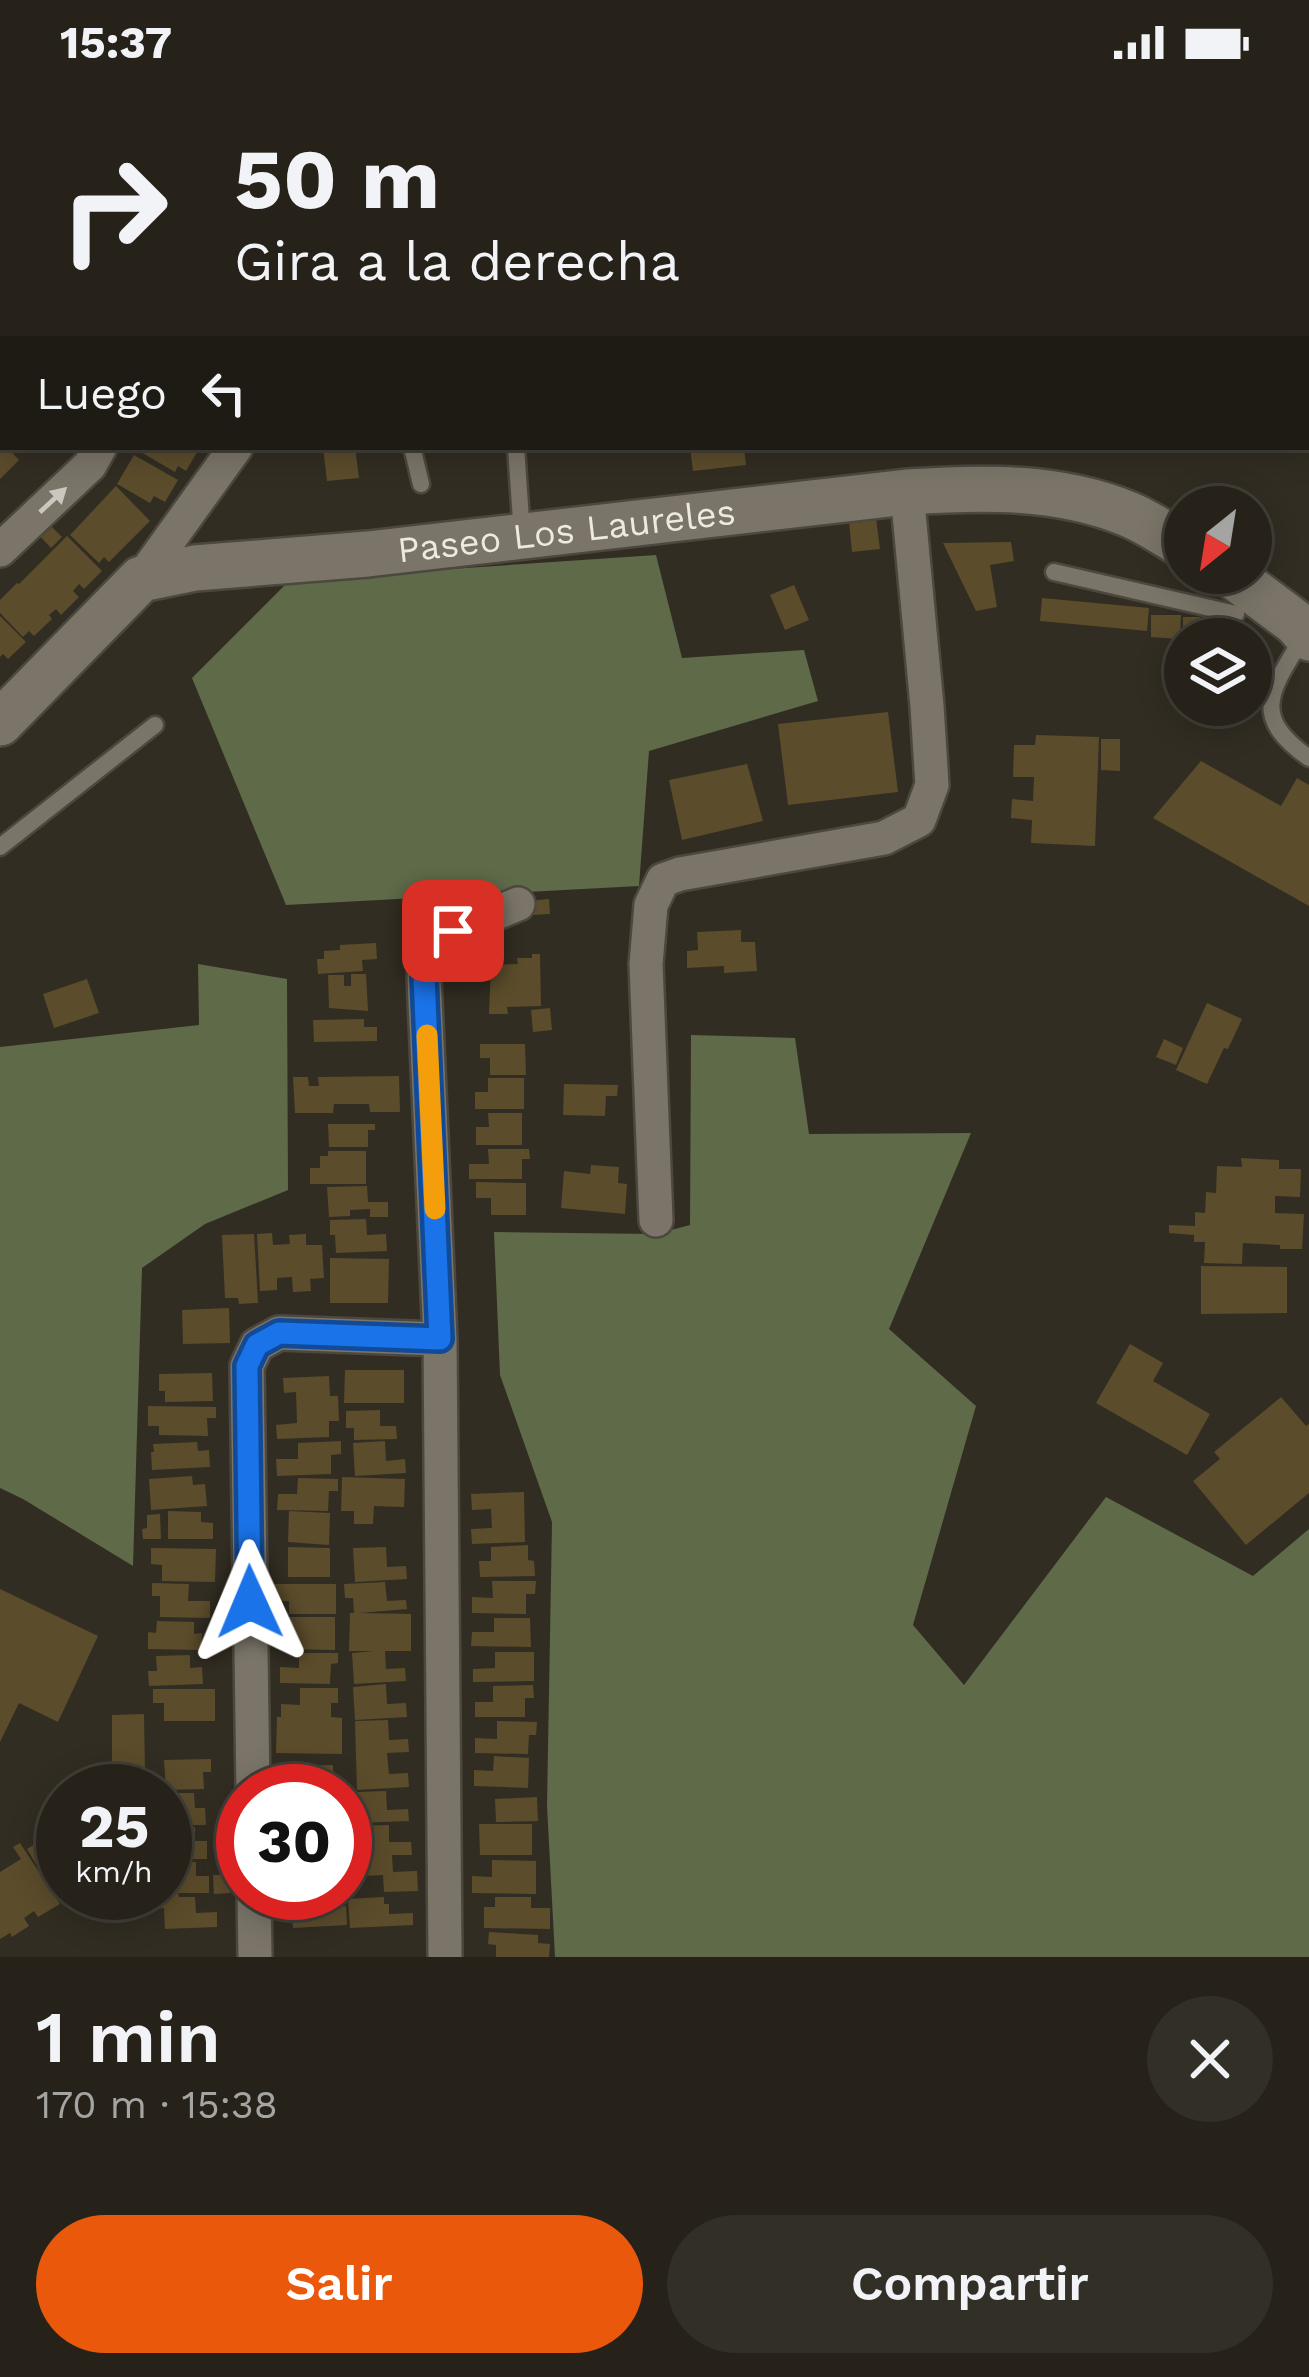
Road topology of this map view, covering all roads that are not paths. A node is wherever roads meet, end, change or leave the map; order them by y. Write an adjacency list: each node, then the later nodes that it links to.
1 (98, 450): 9 (street, one-way to 1)
2 (234, 450): 11 (street)
3 (413, 450): 5 (lane)
4 (516, 450): 8 (lane)
5 (421, 484)
6 (907, 491): 7 (street, Paseo Los Laureles); 8 (street, Paseo Los Laureles); 20 (street)
7 (1164, 534)
8 (522, 536): 11 (street, Paseo Los Laureles)
9 (0, 550)
10 (1054, 572): 12 (lane)
11 (141, 579): 15 (street)
12 (1164, 585)
13 (1235, 594): 14 (street)
14 (1307, 636): 17 (lane)
15 (0, 723)
16 (154, 725): 18 (lane)
17 (1309, 758)
18 (0, 847)
19 (518, 904): 21 (street)
20 (656, 1220)
21 (440, 1339): 22 (street); 25 (street)
22 (253, 1764)
23 (254, 1920): 24 (street)
24 (255, 1957)
25 (445, 1957)

